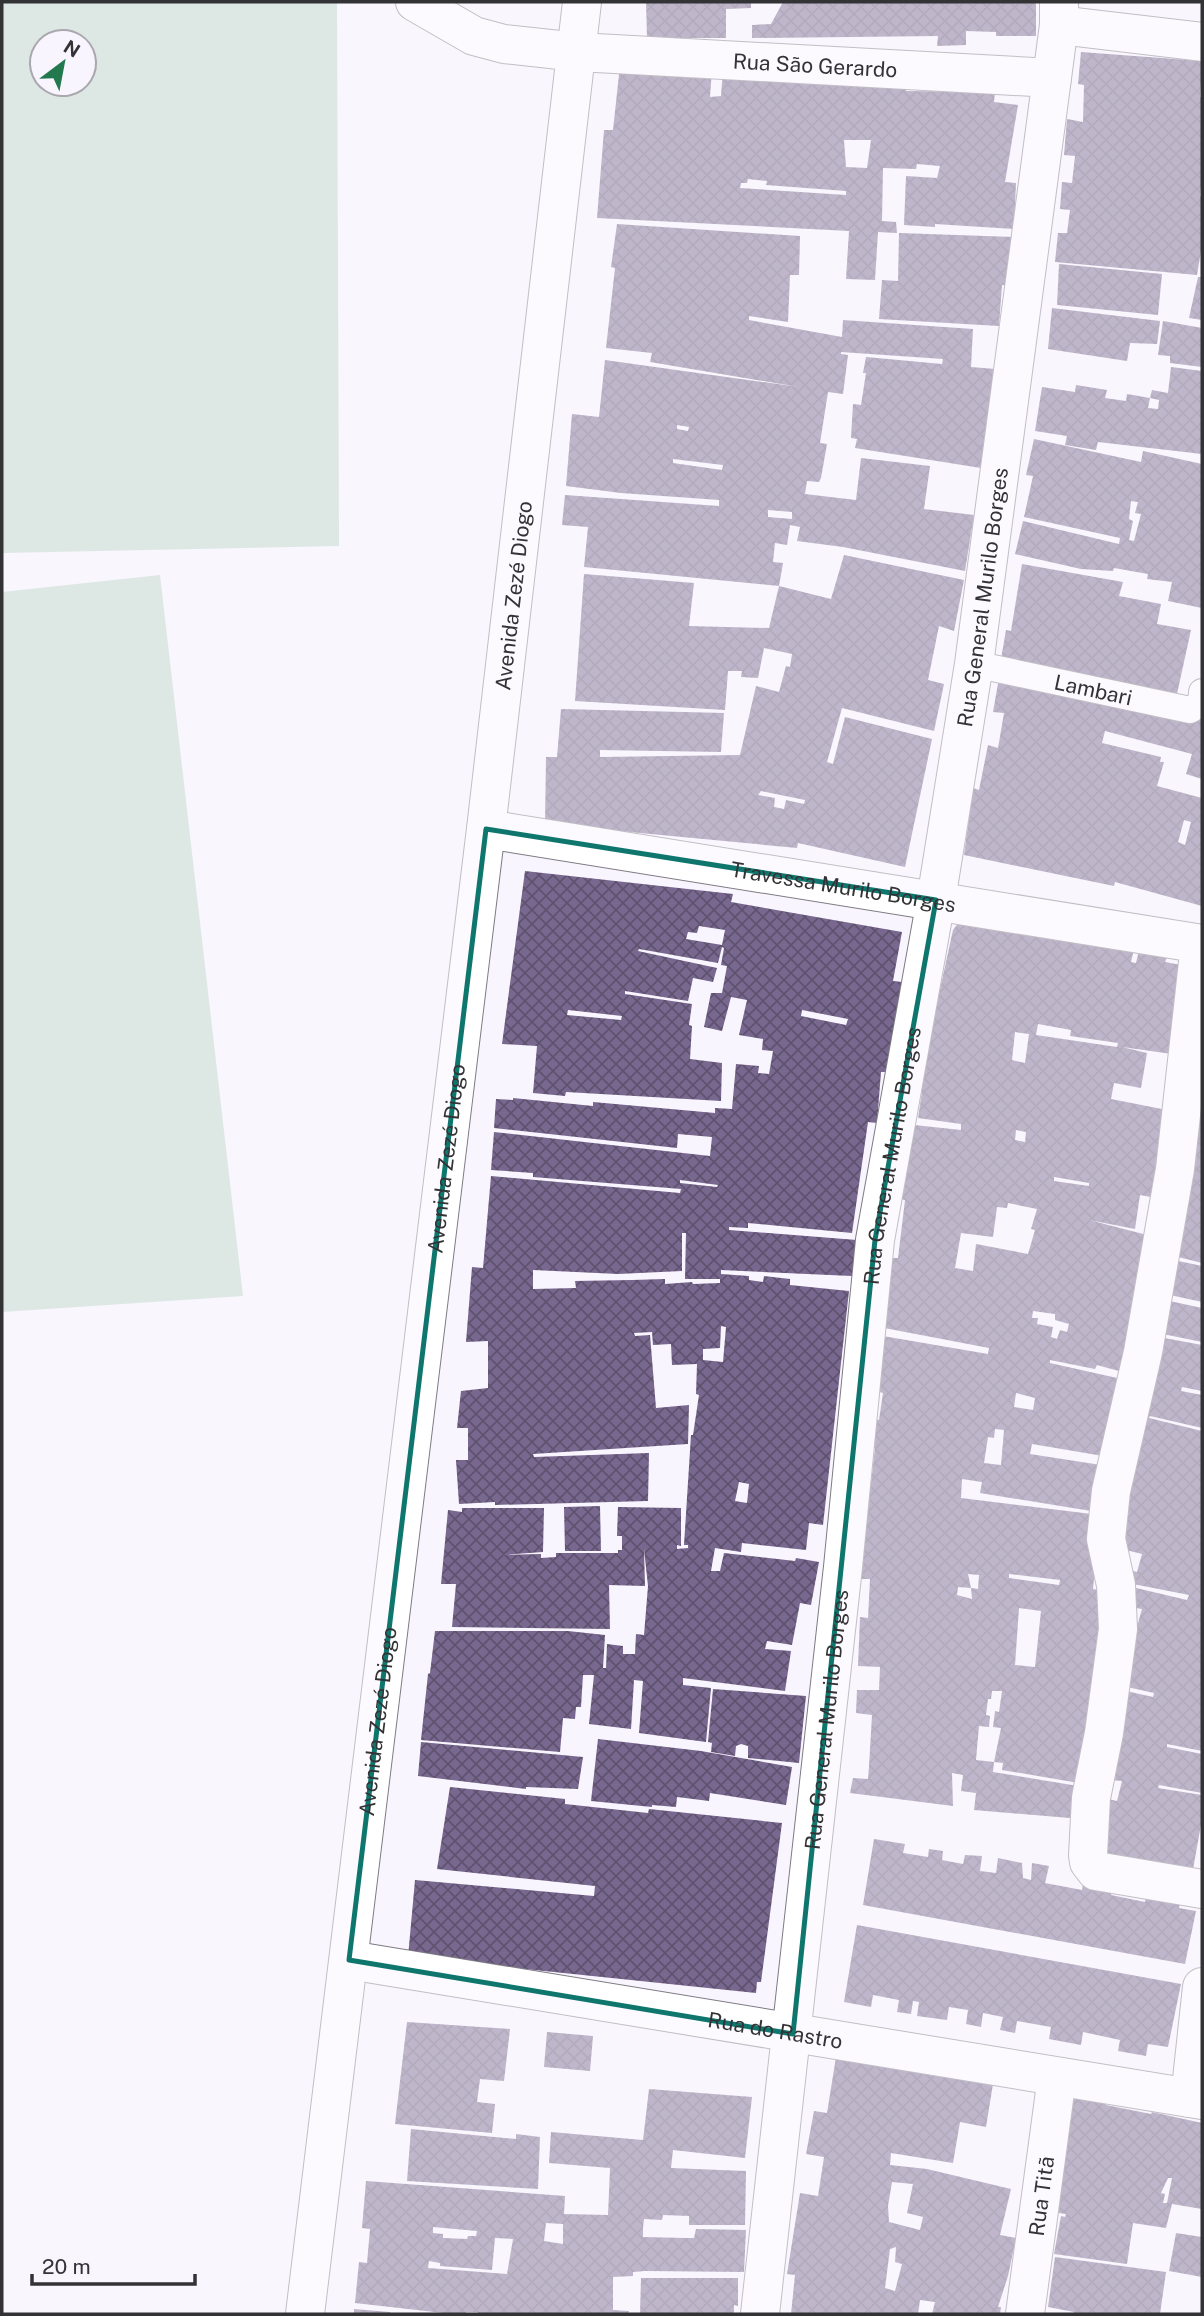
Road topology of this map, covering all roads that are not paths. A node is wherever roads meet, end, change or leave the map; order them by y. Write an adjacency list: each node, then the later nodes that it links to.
1 (415, 2): 5 (street, Rua São Gerardo)
2 (582, 2): 5 (street, Avenida Zezé Diogo)
3 (1059, 13): 4 (street); 6 (street, Rua General Murilo Borges)
4 (1202, 42)
5 (578, 52): 6 (street, Rua São Gerardo); 9 (street, Avenida Zezé Diogo)
6 (1052, 78): 7 (street, Rua General Murilo Borges)
7 (974, 664): 8 (lane, Lambari); 10 (street, Rua General Murilo Borges)
8 (1202, 692)
9 (486, 829): 10 (street, Travessa Murilo Borges); 13 (street, Avenida Zezé Diogo)
10 (936, 900): 11 (street, Travessa Murilo Borges); 15 (street, Rua General Murilo Borges)
11 (1201, 944): 12 (street)
12 (1202, 1889)
13 (349, 1960): 15 (street, Rua do Rastro); 18 (street, Avenida Zezé Diogo)
14 (1202, 1987): 17 (street)
15 (793, 2034): 16 (street, Rua do Rastro); 19 (street, Rua General Murilo Borges)
16 (1057, 2077): 17 (street, Rua do Rastro); 20 (street, Rua Titã)
17 (1196, 2099)
18 (305, 2314)
19 (760, 2314)
20 (1025, 2314)

